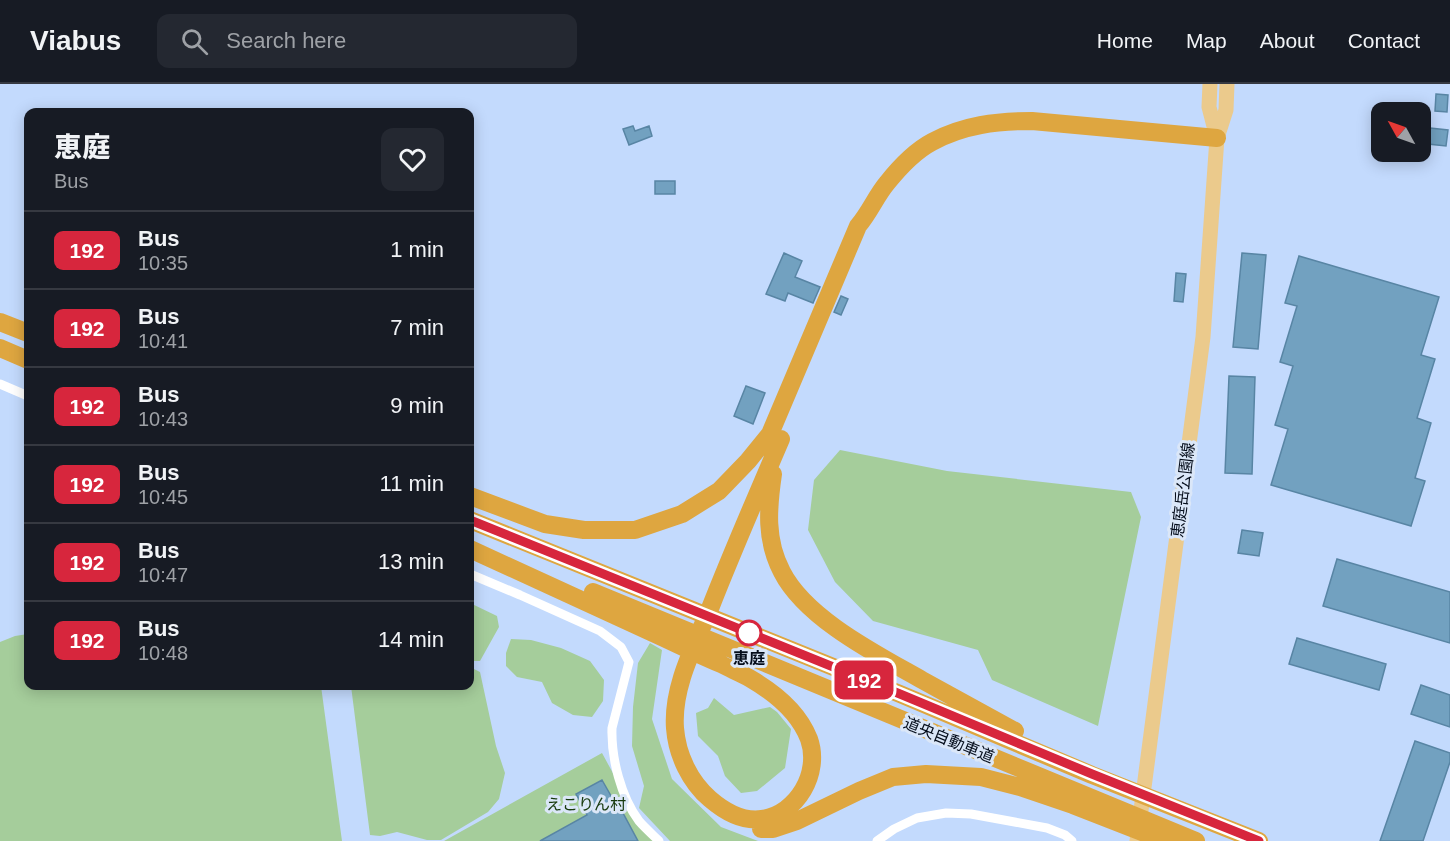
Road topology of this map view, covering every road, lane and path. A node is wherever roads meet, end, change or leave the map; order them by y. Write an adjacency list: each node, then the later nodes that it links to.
1 (1210, 84): 3 (main road, 恵庭岳公園線)
2 (1227, 84): 3 (main road, 恵庭岳公園線)
3 (1217, 138): 8 (highway); 19 (main road, 恵庭岳公園線)
4 (0, 348): 5 (highway)
5 (24, 358)
6 (0, 384): 7 (street)
7 (24, 394)
8 (775, 437): 9 (highway); 14 (highway); 15 (highway)
9 (474, 498)
10 (474, 522): 15 (highway, 道央自動車道)
11 (474, 543): 21 (highway, 道央自動車道)
12 (474, 551): 14 (highway)
13 (474, 576): 16 (street)
14 (679, 672): 20 (highway)
15 (1092, 774): 22 (highway, 道央自動車道)
16 (659, 841)
17 (877, 841): 18 (street)
18 (1072, 841)
19 (1137, 841)
20 (1166, 841)
21 (1196, 841)
22 (1259, 841)

